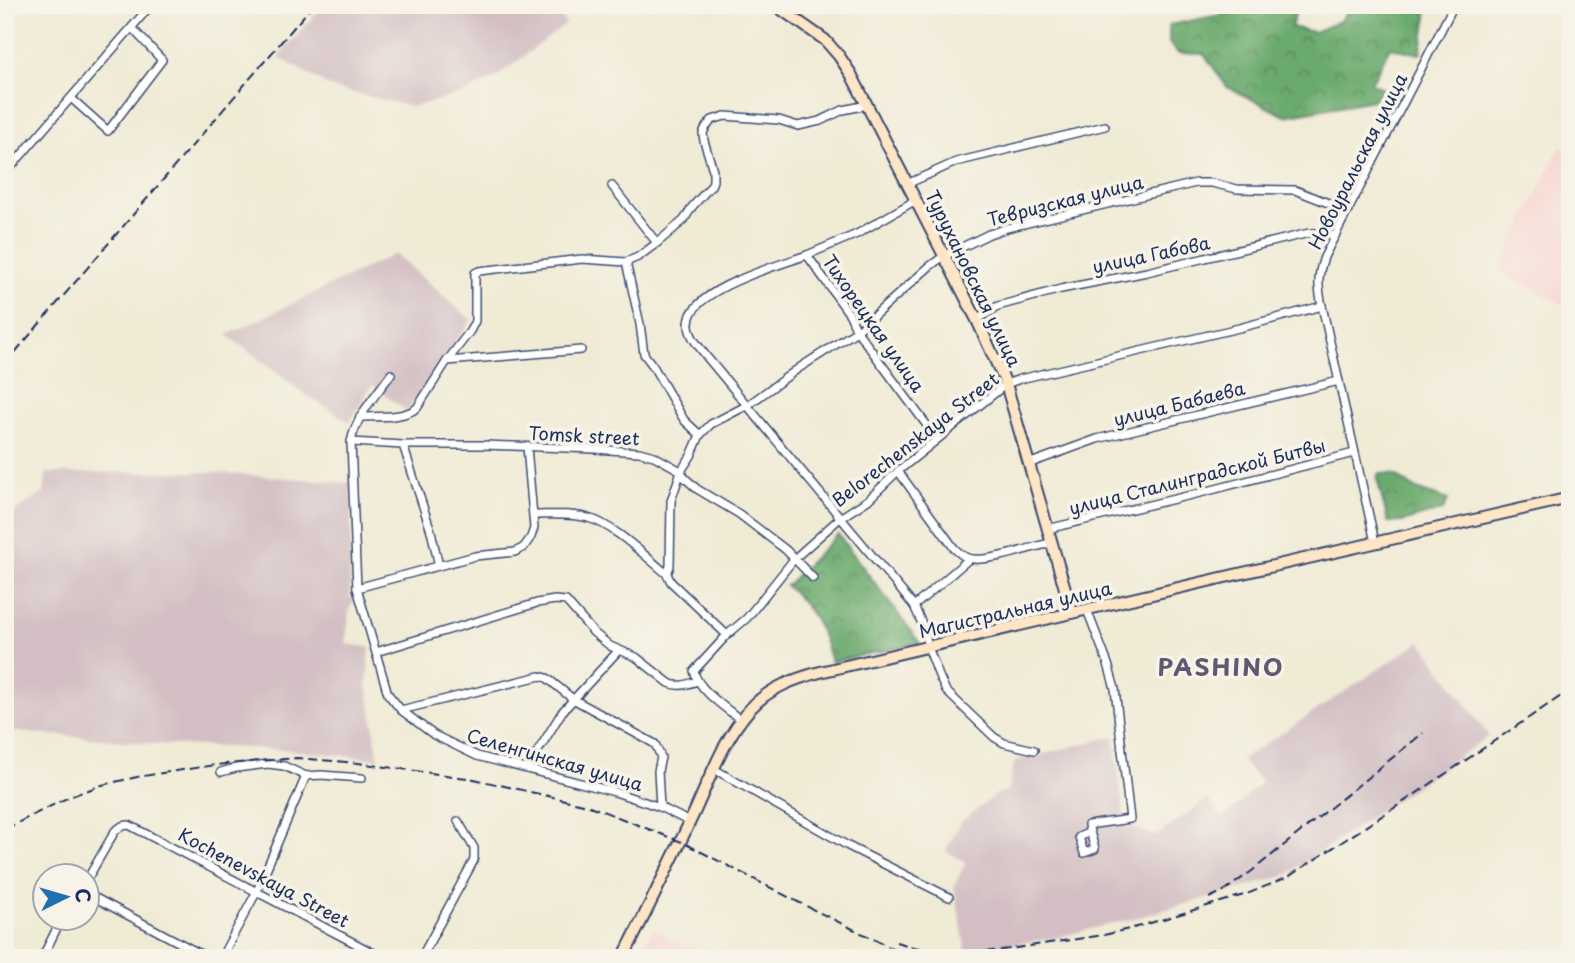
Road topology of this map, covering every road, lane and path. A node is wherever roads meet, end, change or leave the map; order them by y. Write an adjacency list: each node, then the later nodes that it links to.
1 (151, 5): 4 (street)
2 (775, 5): 6 (main road, Турухановская улица)
3 (1454, 5): 12 (street, Новоуральская улица)
4 (132, 28): 5 (street); 5 (street)
5 (71, 98): 8 (street)
6 (867, 105): 9 (main road, Турухановская улица); 14 (street)
7 (1105, 126): 9 (street)
8 (5, 174)
9 (907, 184): 11 (main road, Турухановская улица)
10 (612, 186): 14 (street)
11 (916, 200): 15 (street, Тихорецкая улица); 16 (main road, Турухановская улица)
12 (1349, 211): 13 (street, Новоуральская улица); 16 (street, Тевризская улица)
13 (1335, 236): 18 (street, Новоуральская улица); 19 (street, улица Габова)
14 (657, 243): 17 (street)
15 (807, 255): 20 (street, Тихорецкая улица); 26 (street)
16 (944, 256): 19 (main road, Турухановская улица); 20 (street, Тевризская улица)
17 (626, 262): 22 (street); 28 (street)
18 (1322, 306): 24 (street, Новоуральская улица); 25 (street, Belorechenskaya Street)
19 (977, 320): 25 (main road, Турухановская улица)
20 (858, 331): 26 (street, Тевризская улица); 29 (street, Тихорецкая улица)
21 (581, 350): 22 (street)
22 (447, 362): 27 (street)
23 (391, 374): 27 (street)
24 (1339, 381): 33 (street, Новоуральская улица); 34 (street, улица Бабаева)
25 (1006, 384): 29 (street, Belorechenskaya Street); 34 (main road, Турухановская улица)
26 (748, 405): 28 (street, Тевризская улица); 39 (street)
27 (360, 417): 30 (street)
28 (700, 435): 35 (street, Тевризская улица)
29 (937, 439): 36 (street, Belorechenskaya Street)
30 (351, 442): 31 (street, Tomsk street); 48 (street, Селенгинская улица)
31 (403, 445): 32 (street, Tomsk street); 45 (street)
32 (527, 447): 35 (street, Tomsk street); 38 (street)
33 (1354, 453): 40 (street, улица Сталинградской Битвы); 42 (street, Новоуральская улица)
34 (1028, 464): 40 (main road, Турухановская улица)
35 (681, 471): 43 (street, Tomsk street); 46 (street, Тевризская улица)
36 (898, 471): 39 (street, Belorechenskaya Street); 44 (street)
37 (1570, 498): 42 (main road, Магистральная улица)
38 (533, 515): 45 (street); 46 (street)
39 (840, 518): 43 (street, Belorechenskaya Street); 49 (street)
40 (1047, 529): 41 (main road, Турухановская улица)
41 (1051, 542): 44 (street); 51 (main road, Турухановская улица)
42 (1375, 542): 50 (main road, Магистральная улица)
43 (794, 559): 47 (street, Tomsk street); 52 (street, Belorechenskaya Street)
44 (969, 559): 49 (street)
45 (439, 566): 48 (street)
46 (667, 574): 52 (street)
47 (813, 578)
48 (357, 588): 55 (street, Селенгинская улица)
49 (914, 606): 53 (street)
50 (1087, 610): 51 (main road, Магистральная улица); 69 (street)
51 (1072, 613): 53 (main road, Магистральная улица)
52 (727, 635): 56 (street, Belorechenskaya Street)
53 (928, 647): 59 (main road, Магистральная улица); 60 (street)
54 (618, 651): 55 (street); 56 (street); 57 (street)
55 (376, 652): 58 (street, Селенгинская улица)
56 (698, 681): 59 (street)
57 (573, 699): 58 (street); 61 (street); 66 (street)
58 (401, 710): 61 (street, Селенгинская улица)
59 (741, 720): 62 (main road, Магистральная улица)
60 (1034, 750)
61 (527, 769): 66 (street, Селенгинская улица)
62 (714, 769): 68 (main road, Магистральная улица); 72 (street)
63 (221, 772): 64 (street)
64 (306, 776): 65 (street); 71 (street)
65 (362, 778)
66 (660, 807): 68 (street, Селенгинская улица)
67 (458, 821): 79 (street)
68 (690, 822): 80 (main road, Магистральная улица)
69 (1090, 832)
70 (97, 862): 71 (street, Kochenevskaya Street)
71 (257, 891): 77 (street); 78 (street, Kochenevskaya Street)
72 (949, 897)
73 (102, 901): 76 (street)
74 (55, 932): 75 (street)
75 (43, 958)
76 (208, 958)
77 (221, 958)
78 (383, 958)
79 (421, 958)
80 (622, 958)

